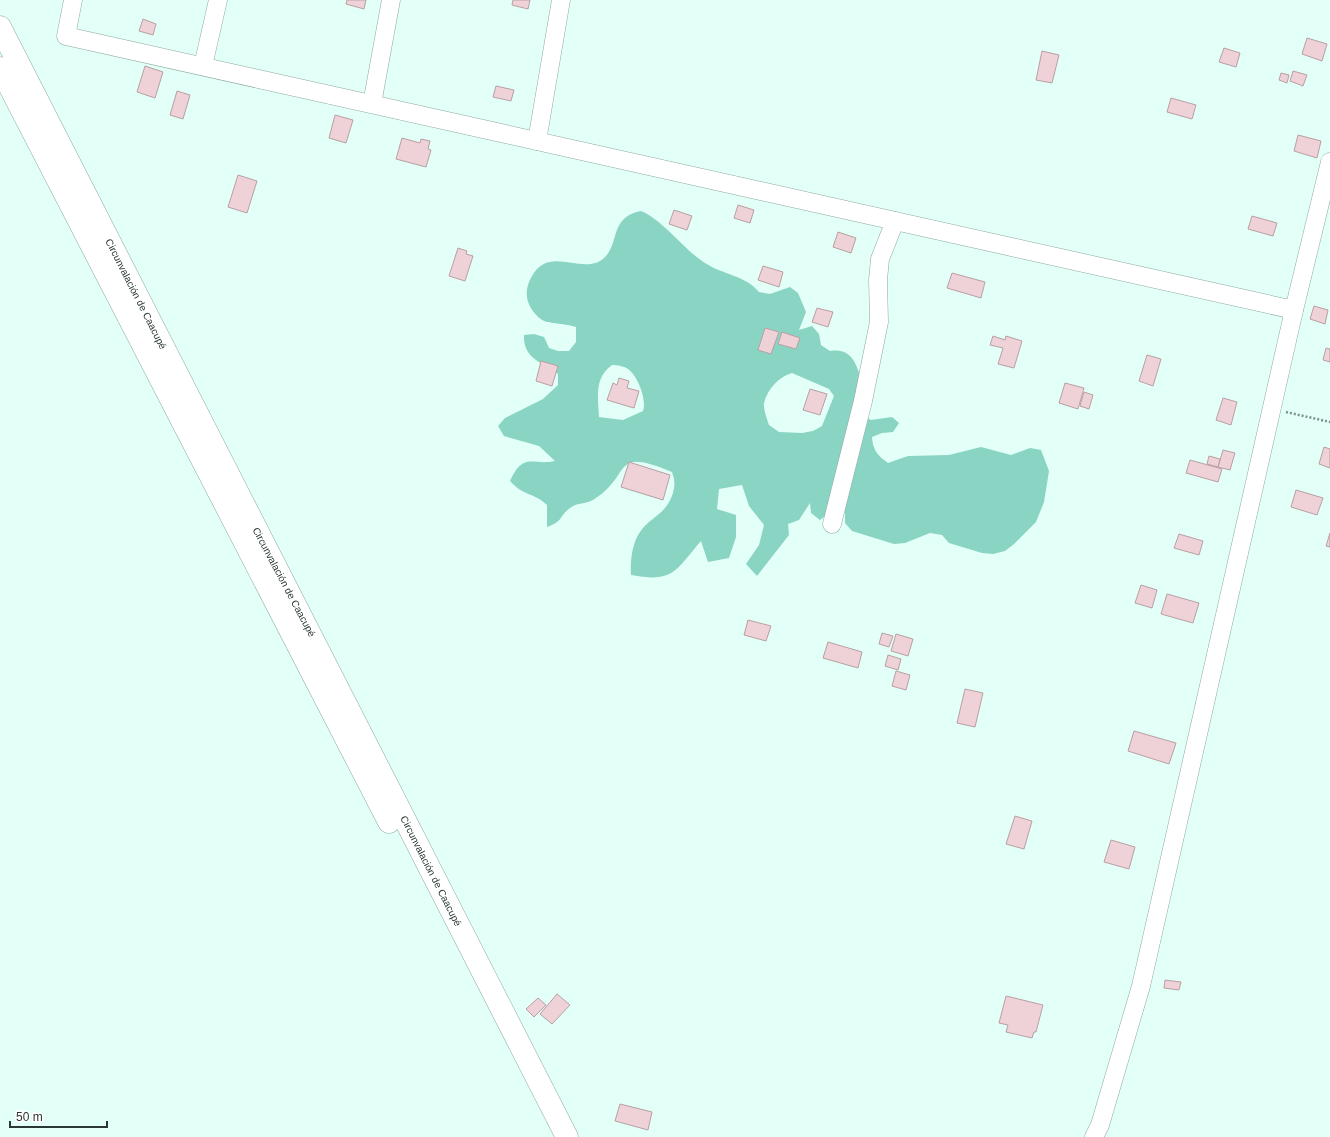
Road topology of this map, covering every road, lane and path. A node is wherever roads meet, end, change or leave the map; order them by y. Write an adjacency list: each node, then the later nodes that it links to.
1 (73, 0): 6 (street)
2 (218, 0): 6 (street)
3 (391, 0): 8 (street)
4 (561, 0): 9 (street)
5 (0, 27): 17 (highway, Circunvalación de Caacupé)
6 (203, 66): 8 (street)
7 (0, 68): 16 (highway, Circunvalación de Caacupé)
8 (372, 104): 9 (street)
9 (537, 141): 11 (street)
10 (1330, 162): 12 (street)
11 (895, 221): 12 (street); 15 (street)
12 (1294, 310): 13 (street)
13 (1272, 409): 14 (path); 18 (street)
14 (1330, 422)
15 (832, 524)
16 (551, 1137)
17 (567, 1137)
18 (1094, 1137)

